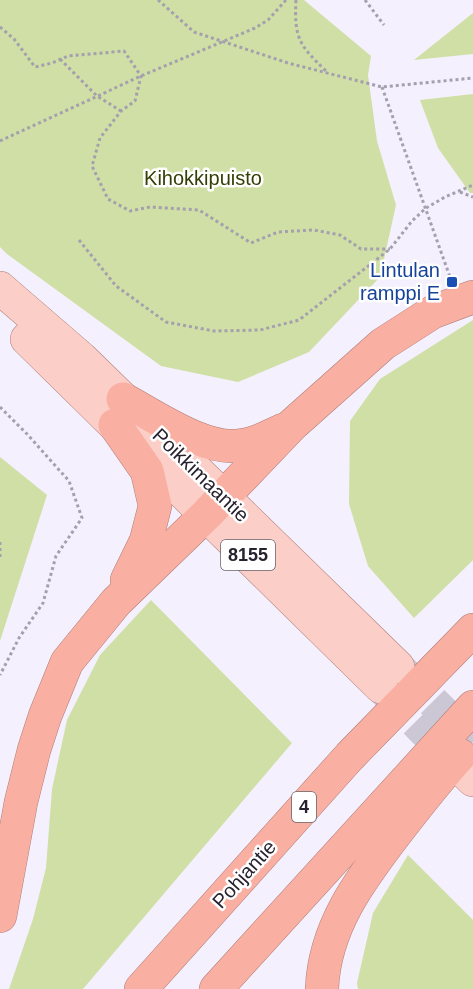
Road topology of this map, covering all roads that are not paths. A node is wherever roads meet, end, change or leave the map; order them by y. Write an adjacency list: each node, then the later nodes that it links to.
1 (0, 288): 4 (main road, Poikkimaantie / 8155)
2 (463, 289): 5 (highway)
3 (0, 313): 4 (main road, Poikkimaantie / 8155)
4 (119, 412): 5 (highway); 6 (main road, Poikkimaantie / 8155); 7 (highway)
5 (292, 425): 6 (highway)
6 (215, 505): 7 (highway); 9 (main road, Poikkimaantie / 8155)
7 (116, 602): 12 (highway)
8 (473, 630): 13 (highway, Pohjantie / 4)
9 (389, 677)
10 (473, 707): 14 (highway)
11 (468, 762): 15 (highway)
12 (0, 916)
13 (141, 989)
14 (216, 989)
15 (322, 989)

